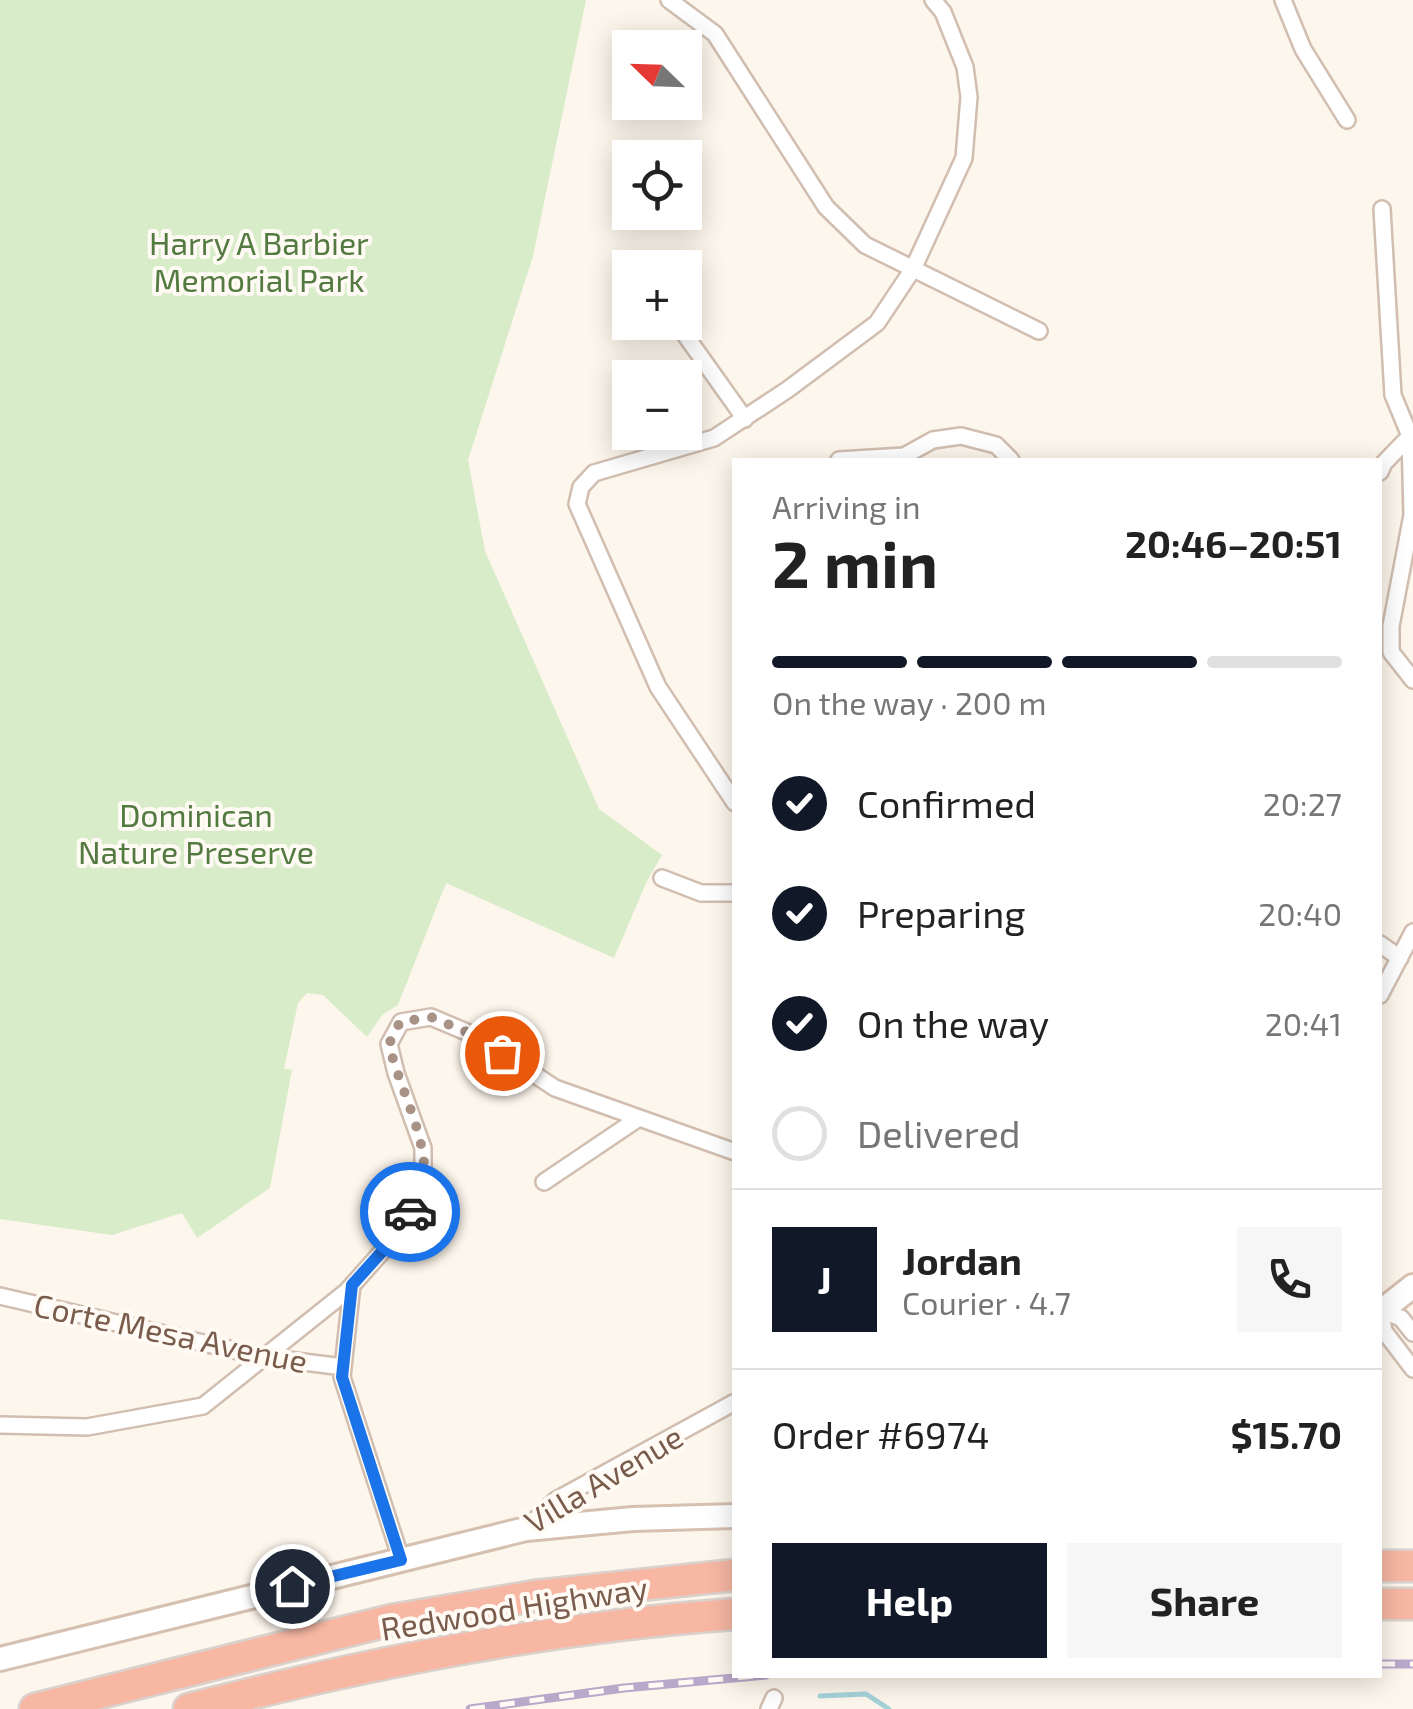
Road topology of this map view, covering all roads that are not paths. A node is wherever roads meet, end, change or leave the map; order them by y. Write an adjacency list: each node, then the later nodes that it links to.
1 (669, 0): 6 (street)
2 (934, 0): 6 (street)
3 (1283, 0): 4 (street)
4 (1346, 120)
5 (1382, 209): 10 (street)
6 (913, 269): 7 (street); 9 (street)
7 (1039, 331)
8 (689, 340): 9 (street)
9 (745, 419): 15 (street)
10 (1412, 435): 13 (street); 14 (street)
11 (872, 458): 12 (street)
12 (1010, 458)
13 (1382, 468)
14 (1413, 680)
15 (732, 798)
16 (662, 878): 17 (street)
17 (732, 893)
18 (1413, 932): 20 (street)
19 (1382, 945): 20 (street)
20 (1400, 958): 21 (street)
21 (1382, 991)
22 (638, 1118): 23 (street); 24 (street); 25 (street)
23 (732, 1151)
24 (544, 1182)
25 (352, 1285): 32 (street); 33 (street)
26 (1413, 1286): 28 (street)
27 (0, 1296): 32 (street, Corte Mesa Avenue)
28 (1382, 1309)
29 (1382, 1310): 31 (street)
30 (1382, 1317): 34 (street)
31 (1413, 1333)
32 (264, 1357): 33 (street, Corte Mesa Avenue); 36 (street)
33 (343, 1367): 39 (street)
34 (1413, 1369)
35 (732, 1404): 38 (street, Villa Avenue)
36 (0, 1425)
37 (732, 1516): 38 (street)
38 (526, 1528): 39 (street, Villa Avenue)
39 (401, 1560): 46 (street, Villa Avenue)
40 (1382, 1566): 41 (highway)
41 (1413, 1566)
42 (732, 1575): 47 (highway, Redwood Highway)
43 (1382, 1604): 44 (highway)
44 (1413, 1604)
45 (732, 1614): 48 (highway, Redwood Highway)
46 (0, 1659)
47 (35, 1709)
48 (189, 1709)

